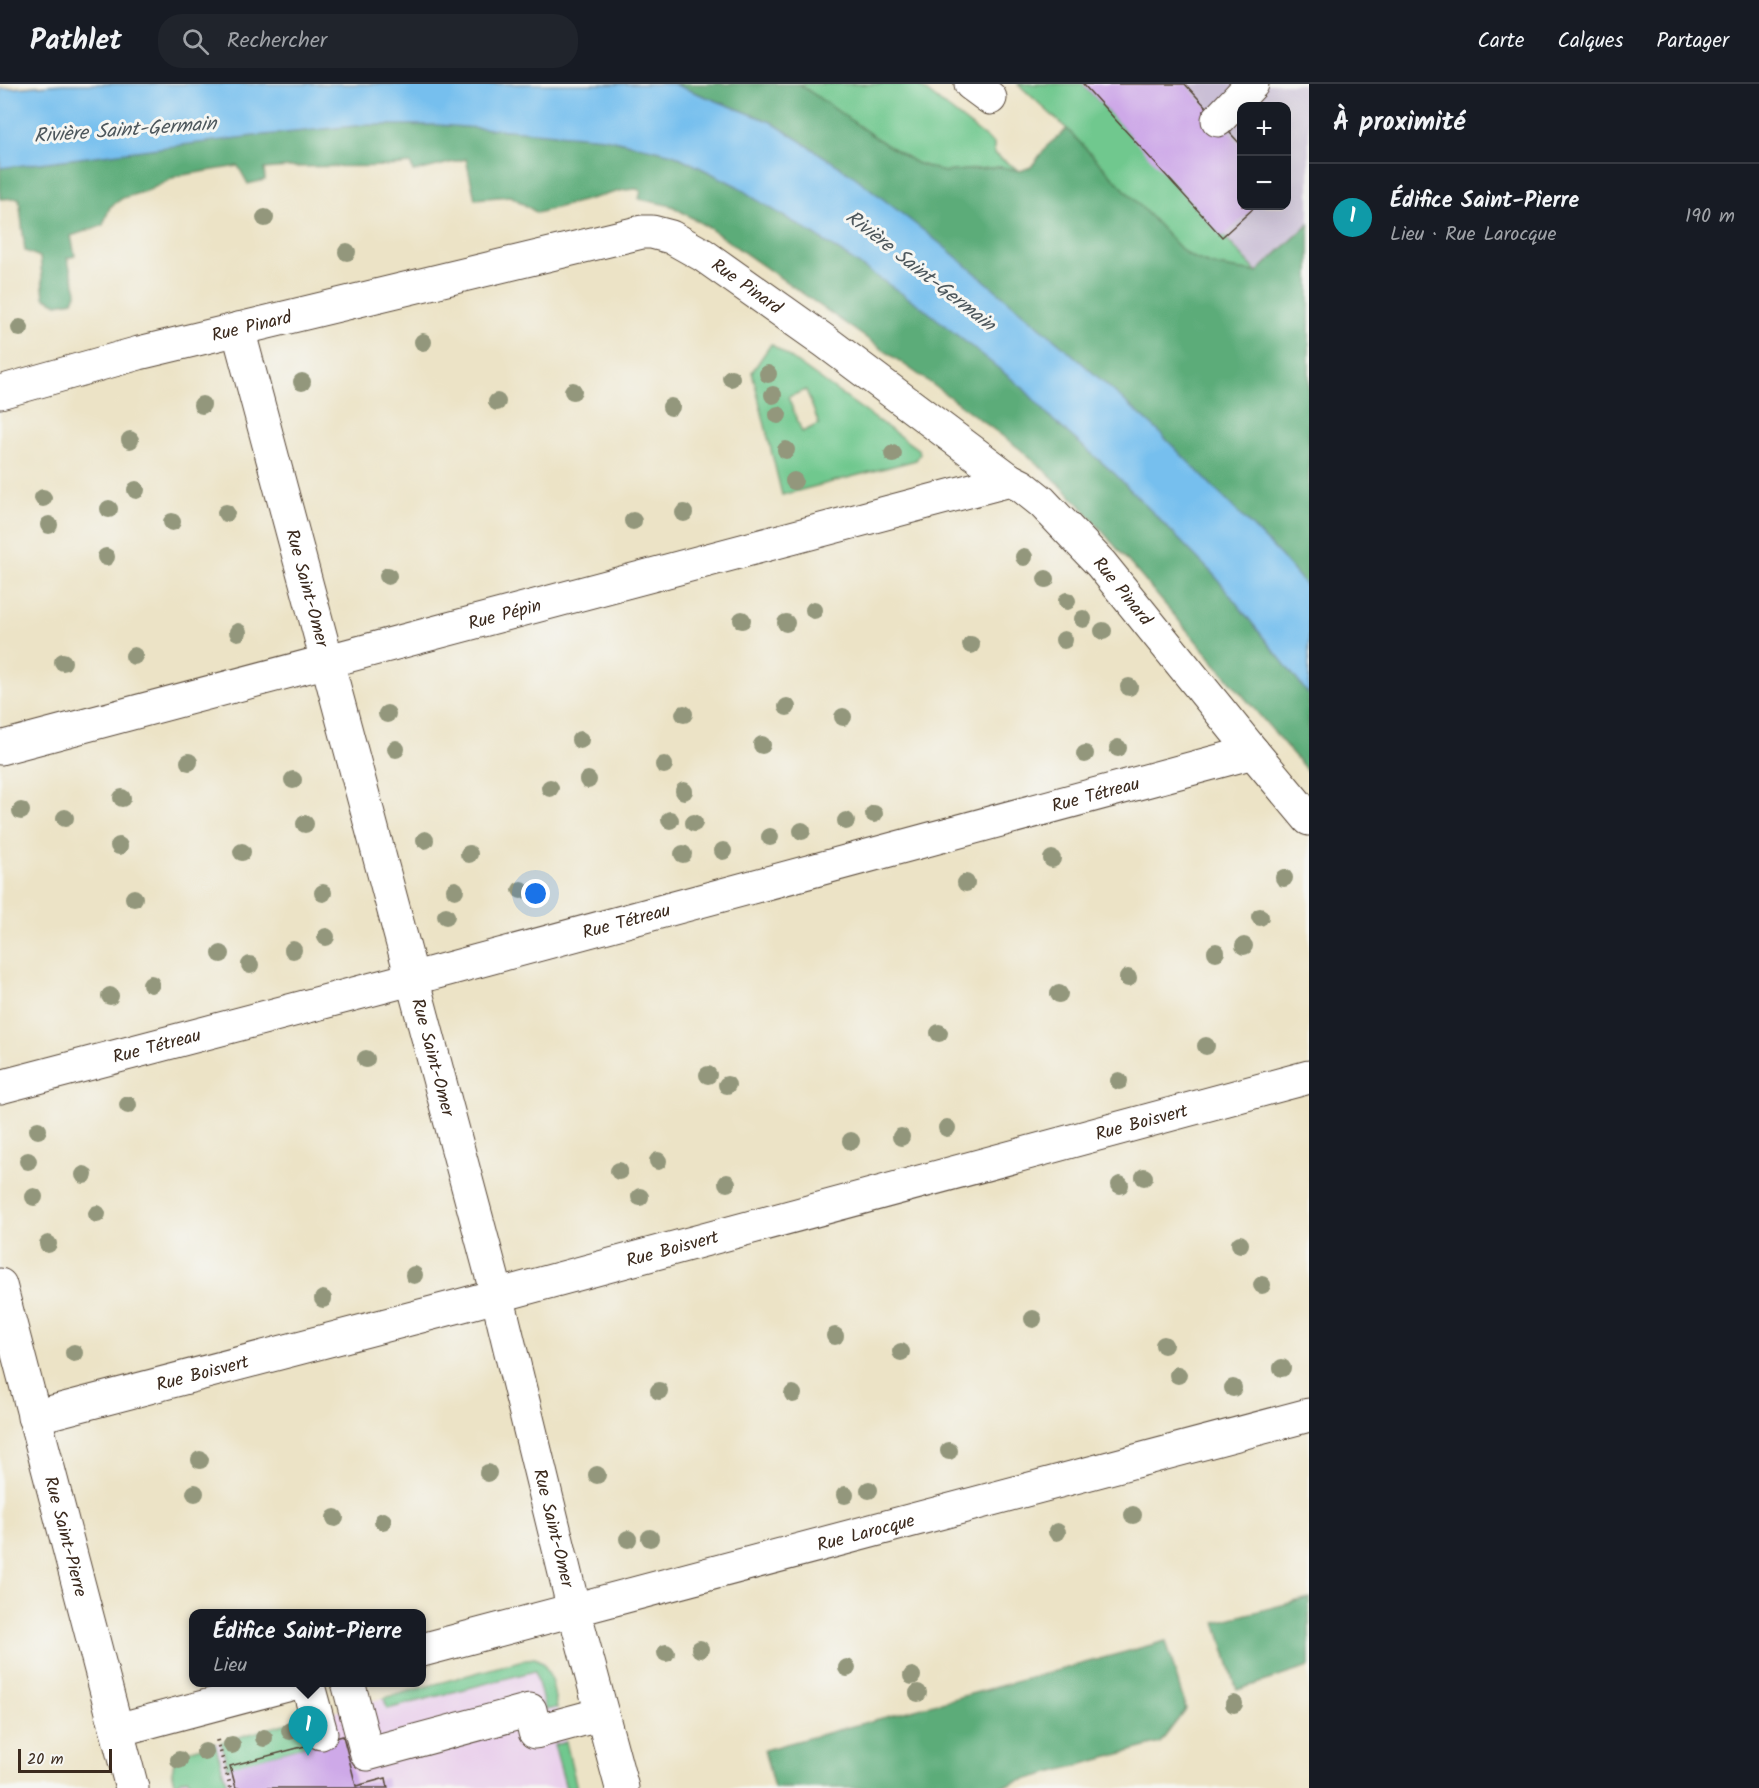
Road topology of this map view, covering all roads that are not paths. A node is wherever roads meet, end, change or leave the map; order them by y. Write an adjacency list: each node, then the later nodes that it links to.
1 (1252, 84): 2 (street)
2 (1218, 120)
3 (238, 329): 4 (street, Rue Pinard); 5 (street, Rue Pinard); 6 (street, Rue Saint-Omer)
4 (0, 392)
5 (1010, 480): 6 (street, Rue Pépin); 8 (street, Rue Pinard)
6 (327, 660): 7 (street, Rue Pépin); 10 (street, Rue Saint-Omer)
7 (0, 748)
8 (1252, 752): 9 (street, Rue Pinard); 10 (street, Rue Tétreau)
9 (1309, 819)
10 (411, 979): 12 (street, Rue Tétreau); 14 (street, Rue Saint-Omer)
11 (1309, 1077): 14 (street, Rue Boisvert)
12 (0, 1087)
13 (0, 1285): 16 (street, Rue Saint-Pierre)
14 (497, 1295): 16 (street, Rue Boisvert); 17 (street, Rue Saint-Omer)
15 (1309, 1415): 17 (street, Rue Larocque)
16 (34, 1417): 23 (street, Rue Saint-Pierre)
17 (574, 1610): 18 (street, Rue Larocque); 22 (street, Rue Saint-Omer)
18 (426, 1649)
19 (283, 1687): 23 (street)
20 (309, 1687): 24 (street)
21 (349, 1687): 22 (street)
22 (602, 1714): 26 (street, Rue Saint-Omer)
23 (117, 1730): 25 (street, Rue Saint-Pierre)
24 (321, 1732)
25 (132, 1788)
26 (622, 1788)

